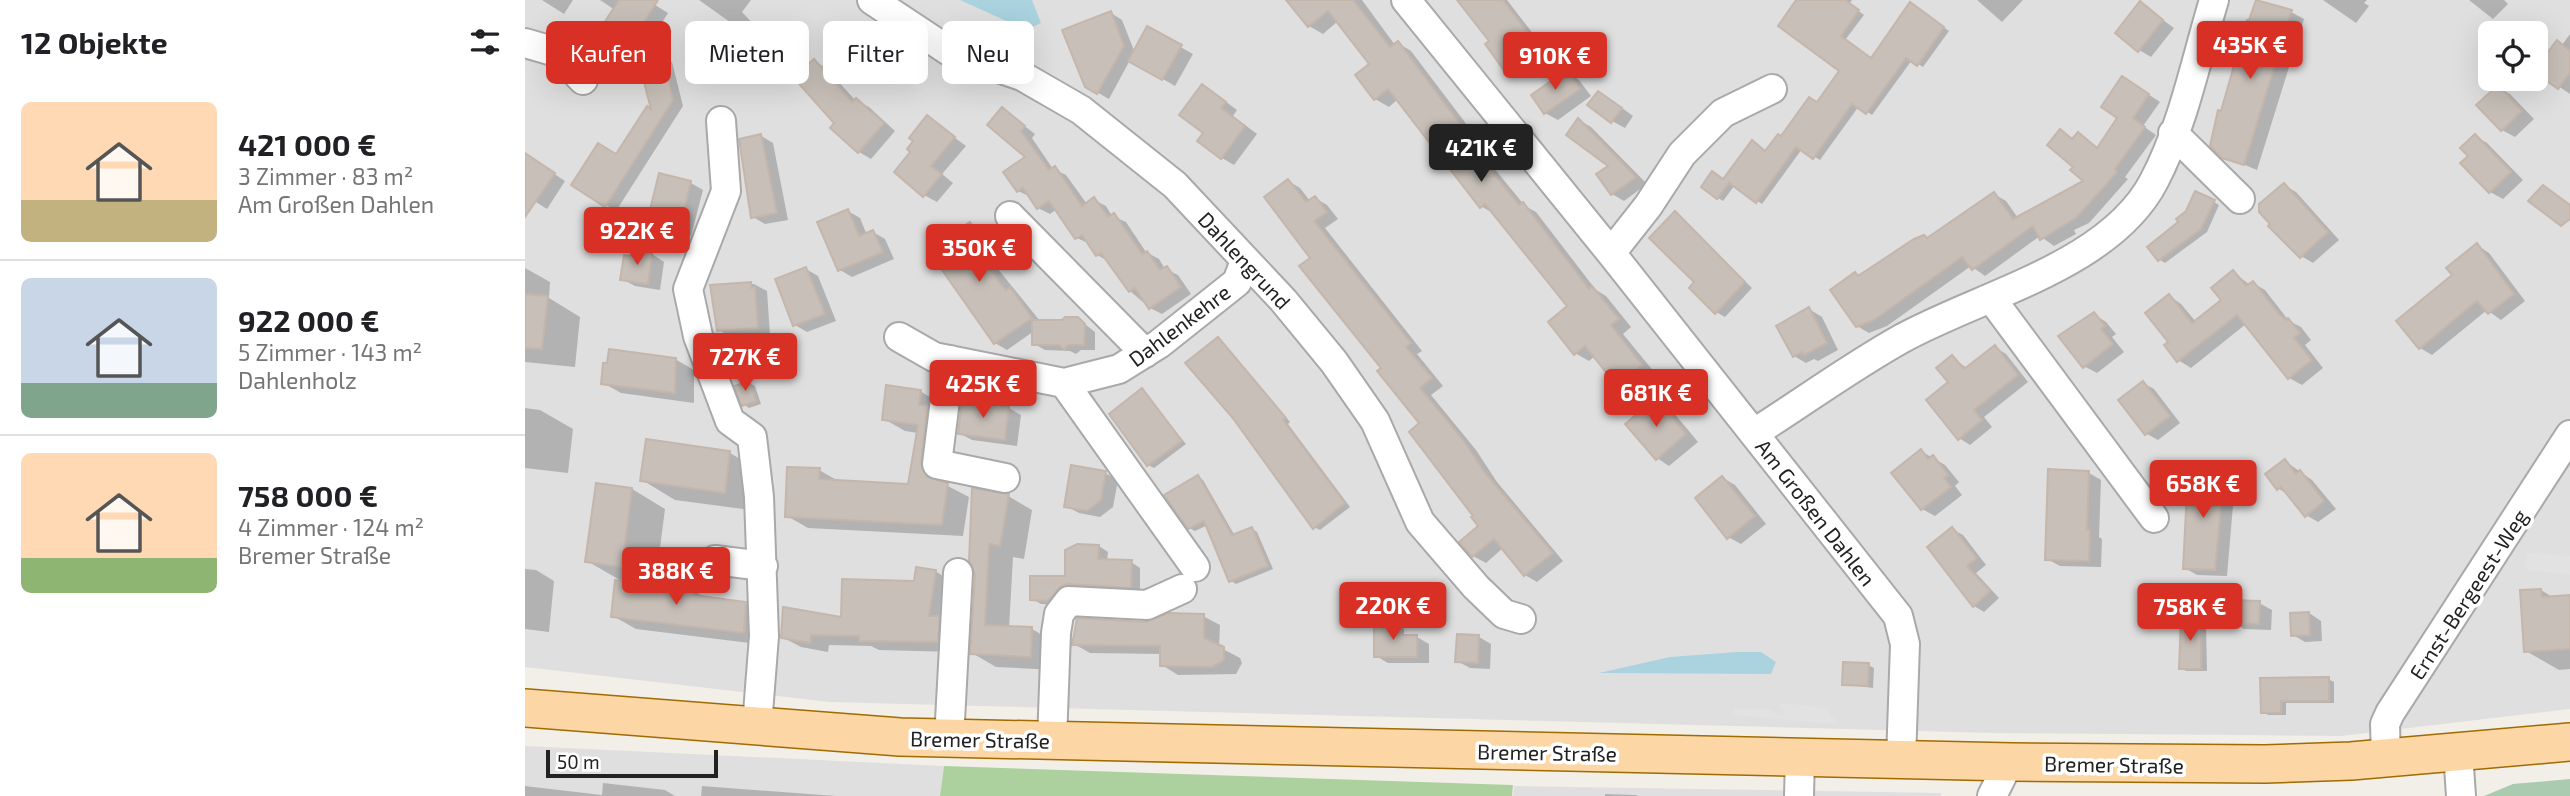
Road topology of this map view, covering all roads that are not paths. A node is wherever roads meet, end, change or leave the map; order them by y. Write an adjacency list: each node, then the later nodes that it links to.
1 (872, 0): 12 (street, Dahlengrund)
2 (1406, 0): 11 (street, Am Großen Dahlen)
3 (2214, 0): 8 (street)
4 (525, 43): 5 (street)
5 (546, 49)
6 (1772, 89): 11 (street)
7 (721, 121): 23 (street)
8 (2173, 133): 9 (street); 13 (street)
9 (2240, 199)
10 (1010, 216): 15 (street)
11 (1611, 253): 18 (street, Am Großen Dahlen)
12 (1245, 261): 15 (street, Dahlenkehre); 25 (street, Dahlengrund)
13 (1991, 298): 18 (street); 21 (street)
14 (899, 337): 16 (street, Dahlenkehre)
15 (1145, 353): 17 (street, Dahlenkehre)
16 (950, 360): 17 (street, Dahlenkehre); 20 (street)
17 (1064, 383): 29 (street)
18 (1754, 433): 34 (street, Am Großen Dahlen)
19 (2570, 435): 33 (street, Ernst-Bergeest-Weg)
20 (1005, 478)
21 (2154, 518)
22 (715, 560): 23 (street)
23 (762, 566): 27 (street)
24 (958, 573): 28 (street)
25 (1521, 619)
26 (525, 708): 27 (main road, Bremer Straße)
27 (757, 726): 28 (main road, Bremer Straße)
28 (949, 739): 29 (main road, Bremer Straße)
29 (1052, 741): 32 (main road, Bremer Straße)
30 (2570, 742): 31 (main road, Bremer Straße)
31 (2458, 752): 33 (main road, Bremer Straße); 38 (street)
32 (1800, 758): 34 (main road, Bremer Straße); 36 (street)
33 (2386, 758): 35 (main road, Bremer Straße)
34 (1901, 760): 35 (main road, Bremer Straße)
35 (2009, 762): 37 (street)
36 (1800, 796)
37 (1992, 796)
38 (2461, 796)

